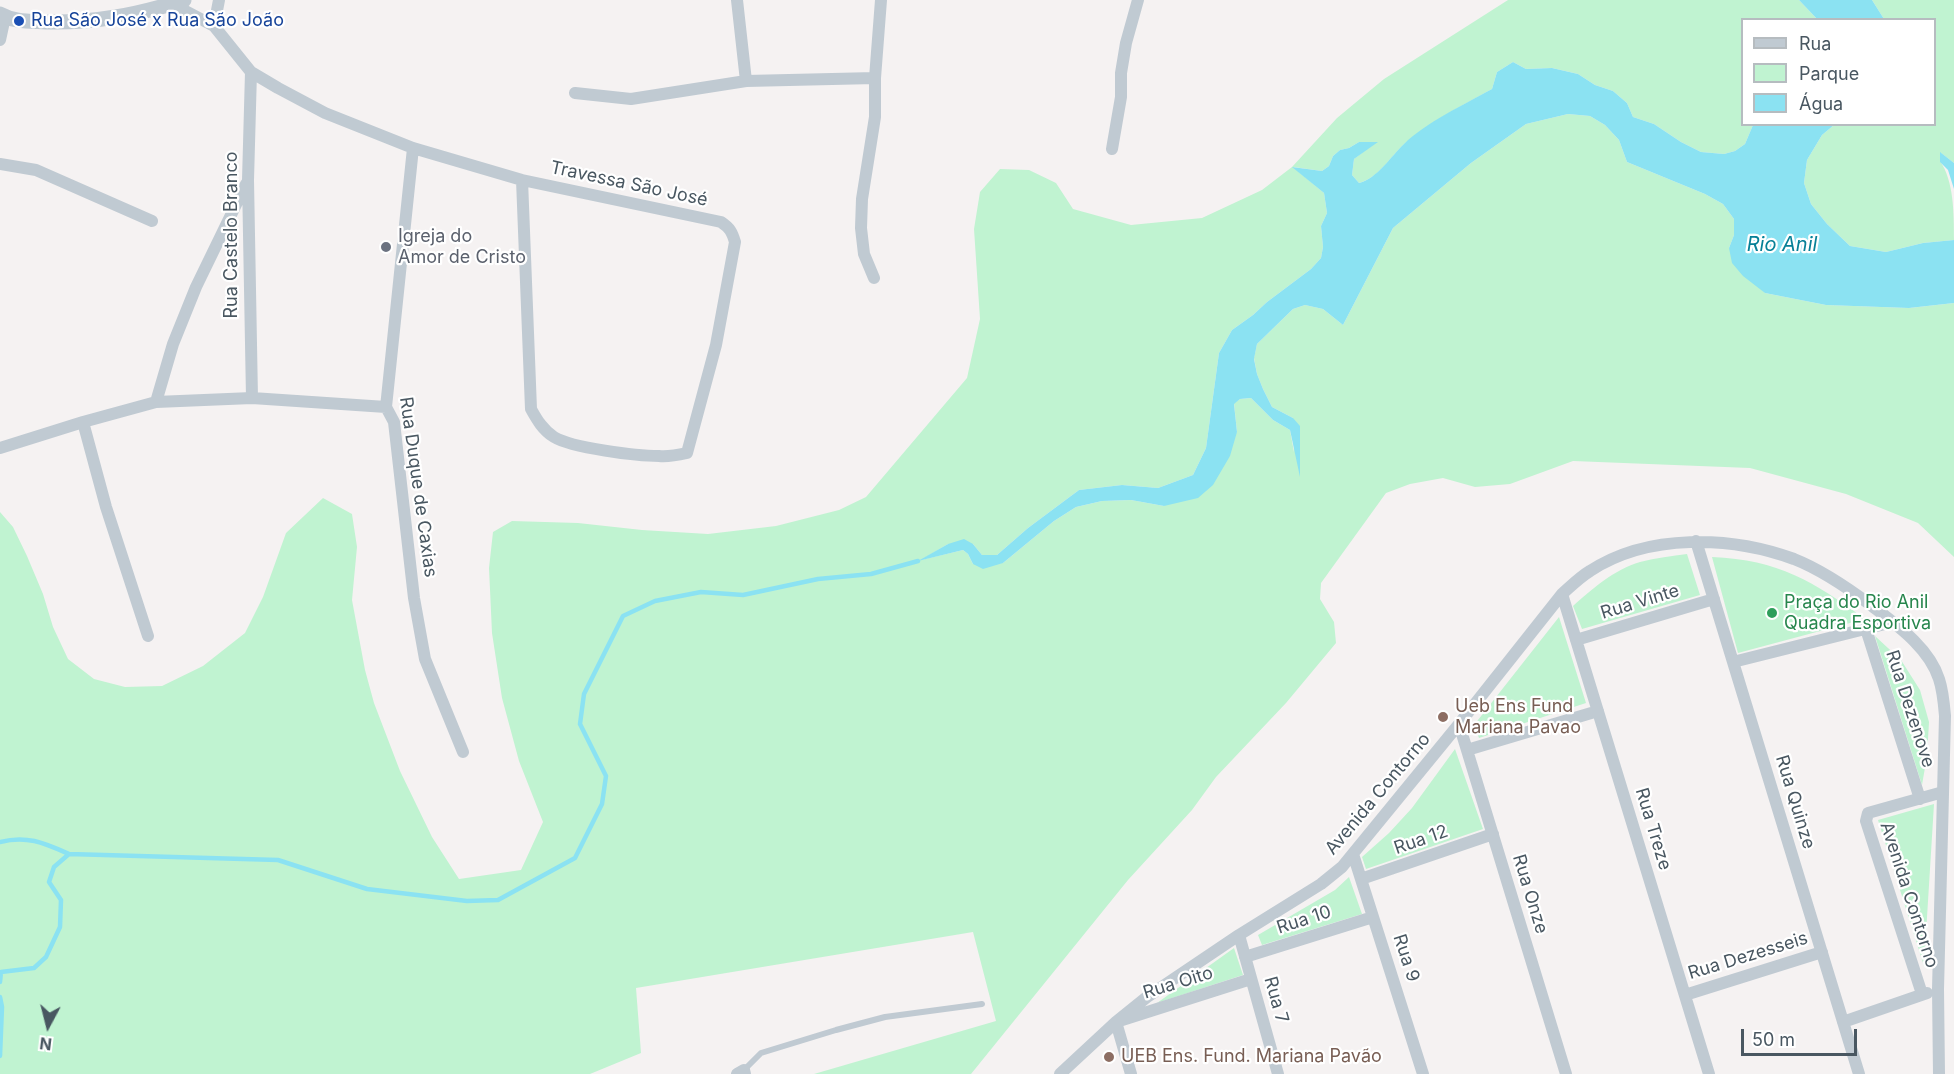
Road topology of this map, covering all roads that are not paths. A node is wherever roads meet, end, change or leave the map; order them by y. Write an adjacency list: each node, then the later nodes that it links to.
1 (219, 0): 7 (street)
2 (737, 0): 11 (street)
3 (881, 0): 10 (street)
4 (1138, 0): 14 (street)
5 (178, 2): 6 (street); 7 (street, Travessa São José)
6 (3, 16): 8 (street)
7 (214, 26): 9 (street, Travessa São José)
8 (0, 40)
9 (251, 72): 13 (street, Travessa São José); 16 (street, Rua Castelo Branco)
10 (875, 78): 11 (street); 19 (street)
11 (746, 81): 12 (street)
12 (575, 93)
13 (413, 148): 17 (street, Travessa São José); 22 (street, Rua Duque de Caxias)
14 (1112, 149)
15 (0, 164): 18 (street)
16 (248, 180): 20 (street, Rua Castelo Branco); 21 (street)
17 (522, 180): 17 (street, Travessa São José)
18 (152, 221)
19 (874, 278)
20 (252, 398): 21 (street); 22 (street)
21 (156, 402): 23 (street)
22 (386, 407): 36 (street, Rua Duque de Caxias)
23 (83, 422): 24 (street); 30 (street)
24 (0, 448)
25 (1696, 541): 26 (street, Avenida Contorno); 27 (street, Rua Quinze); 28 (street, Avenida Contorno)
26 (1562, 594): 31 (street, Rua Treze); 34 (street, Avenida Contorno)
27 (1714, 599): 31 (street, Rua Vinte); 32 (street, Rua Quinze)
28 (1893, 622): 29 (street); 37 (street, Avenida Contorno)
29 (1866, 629): 32 (street); 38 (street, Rua Dezenove)
30 (148, 636)
31 (1576, 640): 33 (street, Rua Treze)
32 (1733, 662): 44 (street, Rua Quinze)
33 (1598, 711): 35 (street); 49 (street, Rua Treze)
34 (1459, 724): 35 (street, Rua Onze); 40 (street, Avenida Contorno)
35 (1467, 750): 39 (street, Rua Onze)
36 (463, 752)
37 (1943, 792): 38 (street, Avenida Contorno); 47 (street, Avenida Contorno)
38 (1920, 799): 48 (street, Avenida Contorno)
39 (1493, 834): 41 (street, Rua 12); 58 (street, Rua Onze)
40 (1353, 854): 41 (street, Rua 9); 43 (street, Avenida Contorno)
41 (1361, 879): 42 (street, Rua 9)
42 (1373, 917): 45 (street, Rua 10); 57 (street, Rua 9)
43 (1239, 935): 45 (street, Rua 7); 51 (street, Avenida Contorno)
44 (1822, 952): 49 (street, Rua Dezesseis); 52 (street, Rua Quinze)
45 (1245, 957): 46 (street, Rua 7)
46 (1251, 979): 51 (street, Rua Oito); 56 (street, Rua 7)
47 (1938, 989): 48 (street, Avenida Contorno); 61 (street, Avenida Contorno)
48 (1922, 994): 52 (street, Avenida Contorno)
49 (1685, 995): 59 (street, Rua Treze)
50 (982, 1004): 53 (lane)
51 (1116, 1022): 54 (street, Avenida Contorno); 55 (street)
52 (1843, 1022): 60 (street, Rua Quinze)
53 (742, 1073)
54 (1060, 1074)
55 (1131, 1074)
56 (1278, 1074)
57 (1423, 1074)
58 (1566, 1074)
59 (1709, 1074)
60 (1859, 1074)
61 (1938, 1074)

